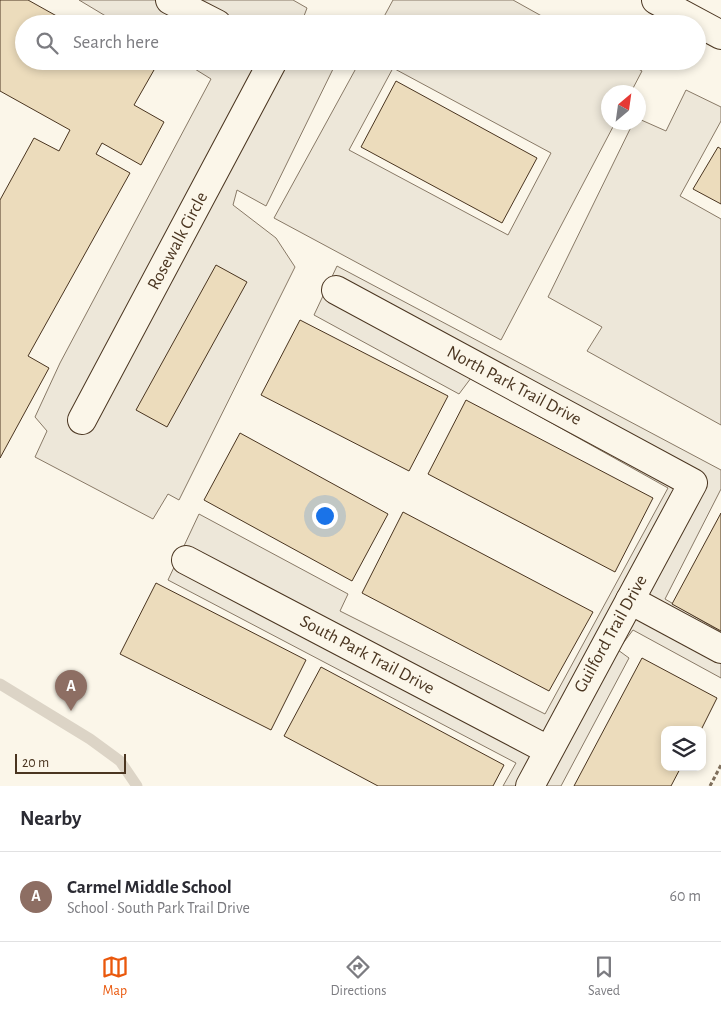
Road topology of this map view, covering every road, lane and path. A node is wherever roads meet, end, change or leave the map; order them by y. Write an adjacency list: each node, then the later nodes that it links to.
1 (170, 0): 3 (street)
2 (656, 0): 4 (street)
3 (199, 15)
4 (684, 15)
5 (706, 27): 6 (street)
6 (721, 35)
7 (268, 70): 9 (street, Rosewalk Circle)
8 (336, 290): 10 (street, North Park Trail Drive)
9 (82, 420)
10 (693, 483): 12 (street, Guilford Trail Drive)
11 (186, 560): 14 (street, South Park Trail Drive)
12 (630, 600): 13 (street); 14 (street, Guilford Trail Drive)
13 (721, 649)
14 (548, 750): 16 (street, Guilford Trail Drive)
15 (721, 765): 17 (path)
16 (530, 786)
17 (710, 786)

